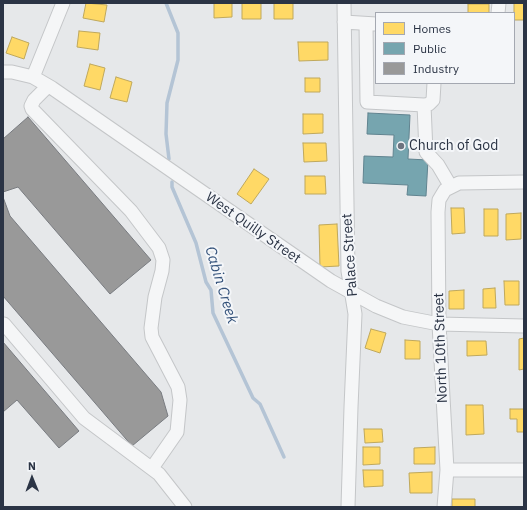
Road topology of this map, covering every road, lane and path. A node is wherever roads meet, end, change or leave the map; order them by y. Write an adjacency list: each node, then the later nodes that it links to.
1 (63, 3): 6 (street)
2 (344, 3): 3 (street, Palace Street)
3 (344, 22): 4 (street); 10 (street, Palace Street)
4 (371, 24): 9 (street)
5 (3, 72): 6 (street, West Quilly Street)
6 (32, 77): 8 (street, West Quilly Street)
7 (434, 84): 11 (street)
8 (48, 86): 14 (street, West Quilly Street); 18 (street)
9 (367, 102): 10 (street); 11 (street)
10 (345, 103): 14 (street, Palace Street)
11 (424, 105): 13 (street)
12 (524, 182): 13 (street)
13 (448, 189): 16 (street, North 10th Street)
14 (352, 293): 16 (street, West Quilly Street); 22 (street, Palace Street)
15 (4, 324): 18 (street)
16 (439, 324): 17 (street, West Quilly Street); 19 (street, North 10th Street)
17 (524, 326)
18 (152, 468): 21 (street)
19 (447, 470): 20 (street); 23 (street, North 10th Street)
20 (524, 470)
21 (185, 507)
22 (348, 507)
23 (444, 507)

